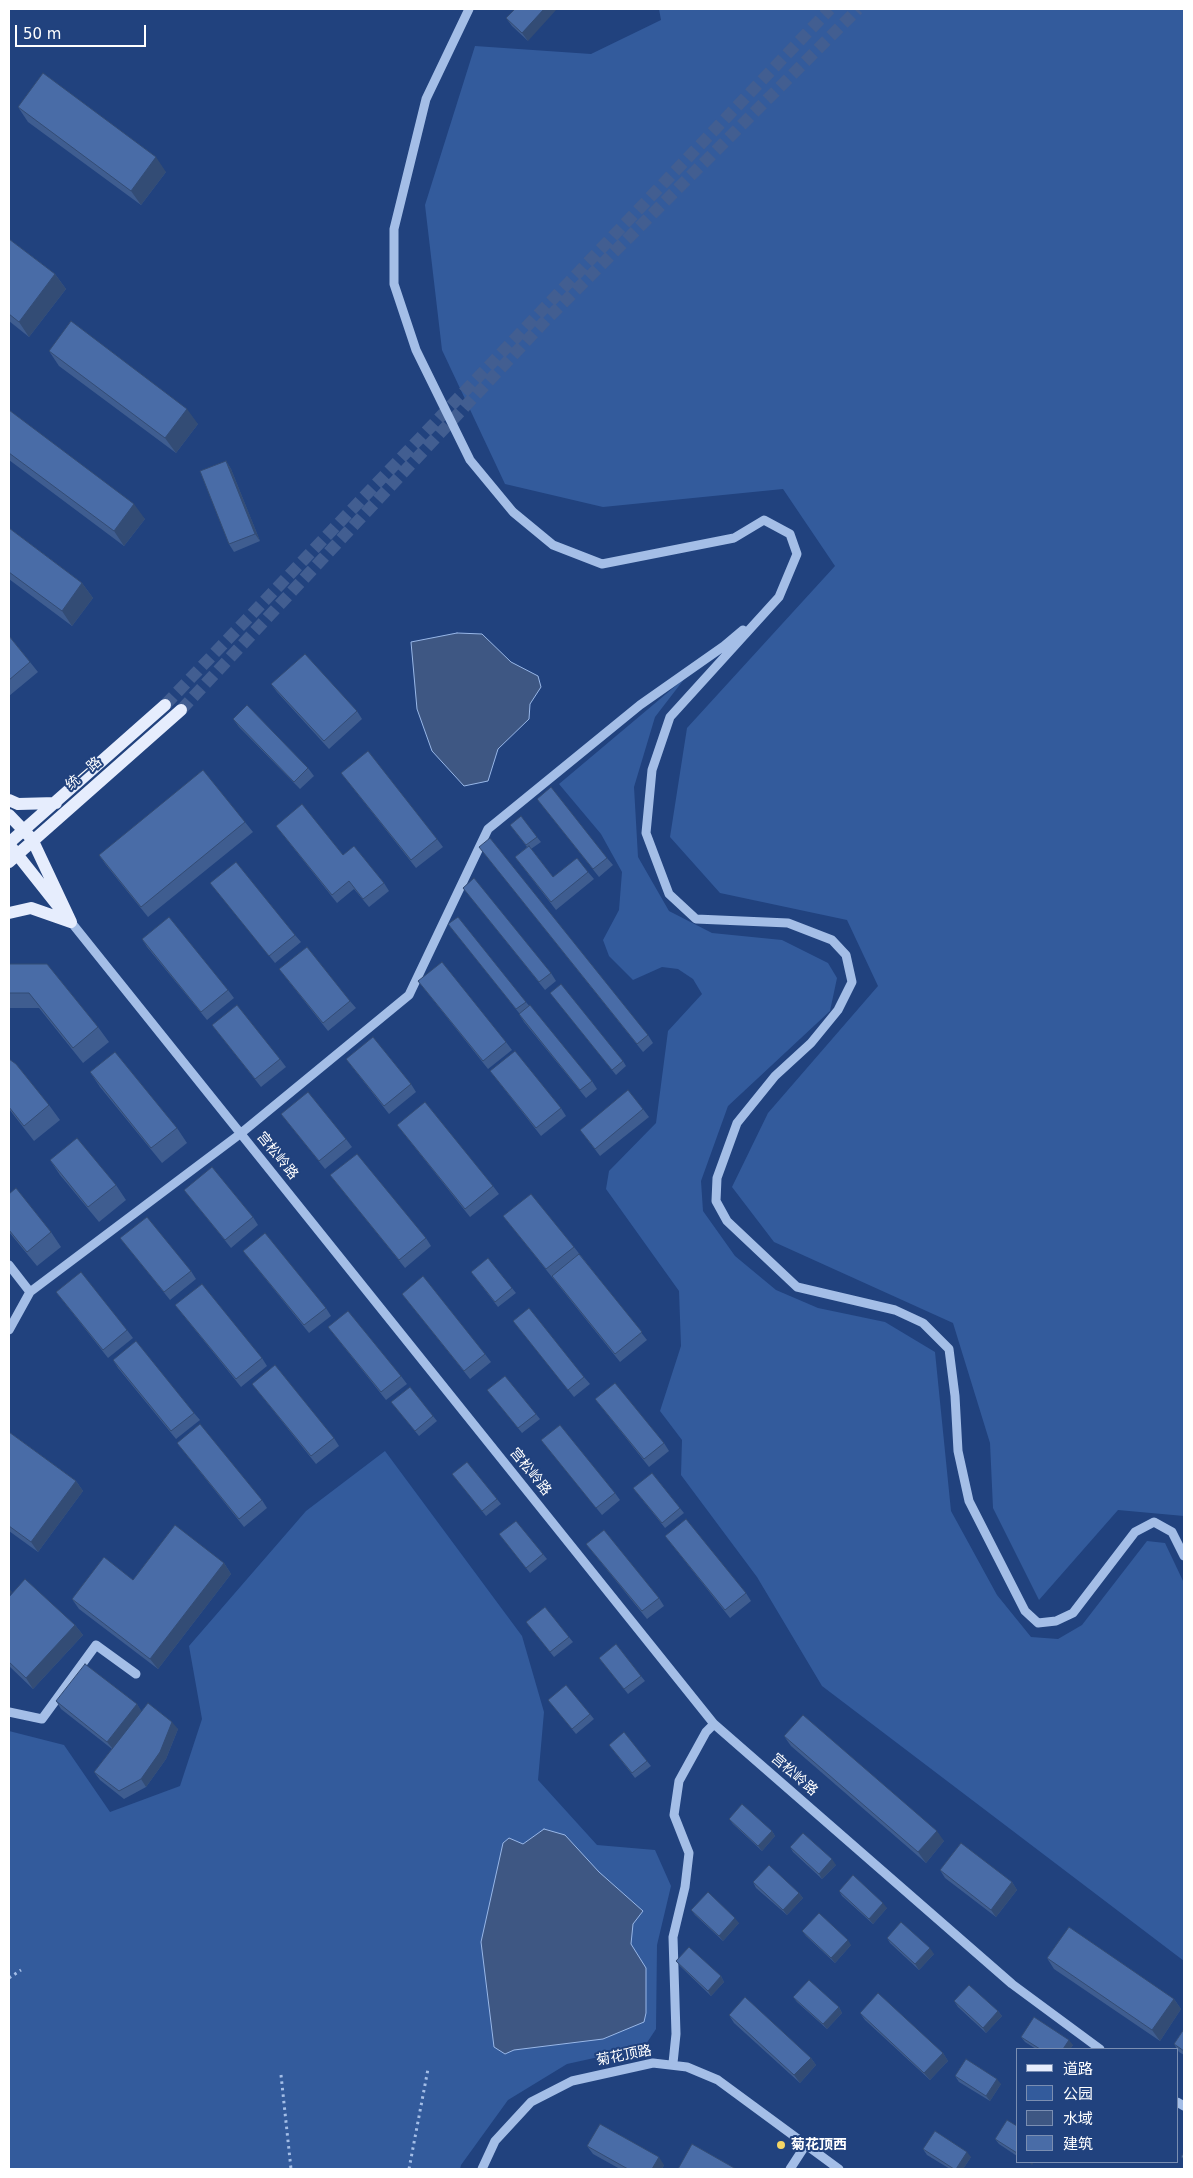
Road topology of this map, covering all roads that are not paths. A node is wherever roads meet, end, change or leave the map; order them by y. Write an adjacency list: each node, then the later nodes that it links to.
1 (469, 9): 2 (street)
2 (780, 597): 12 (street); 16 (street)
3 (165, 705): 6 (main road, 统一路)
4 (181, 710): 8 (main road, 统一路)
5 (9, 800): 6 (main road)
6 (56, 803): 8 (main road, 统一路)
7 (9, 815): 8 (main road)
8 (28, 835): 9 (main road, 统一路); 11 (main road)
9 (11, 850): 11 (main road, 宫松岭路)
10 (9, 914): 11 (main road)
11 (71, 922): 12 (street, 宫松岭路)
12 (240, 1134): 14 (street); 19 (street, 宫松岭路)
13 (9, 1265): 14 (street)
14 (30, 1292): 15 (street)
15 (9, 1330)
16 (1184, 1556)
17 (136, 1674): 18 (street)
18 (9, 1712)
19 (714, 1724): 20 (street, 宫松岭路); 21 (street)
20 (1099, 2048)
21 (673, 2063): 22 (street, 菊花顶路); 23 (street, 菊花顶路)
22 (805, 2146): 24 (street); 25 (street, 菊花顶路)
23 (482, 2169)
24 (790, 2169)
25 (839, 2169)

